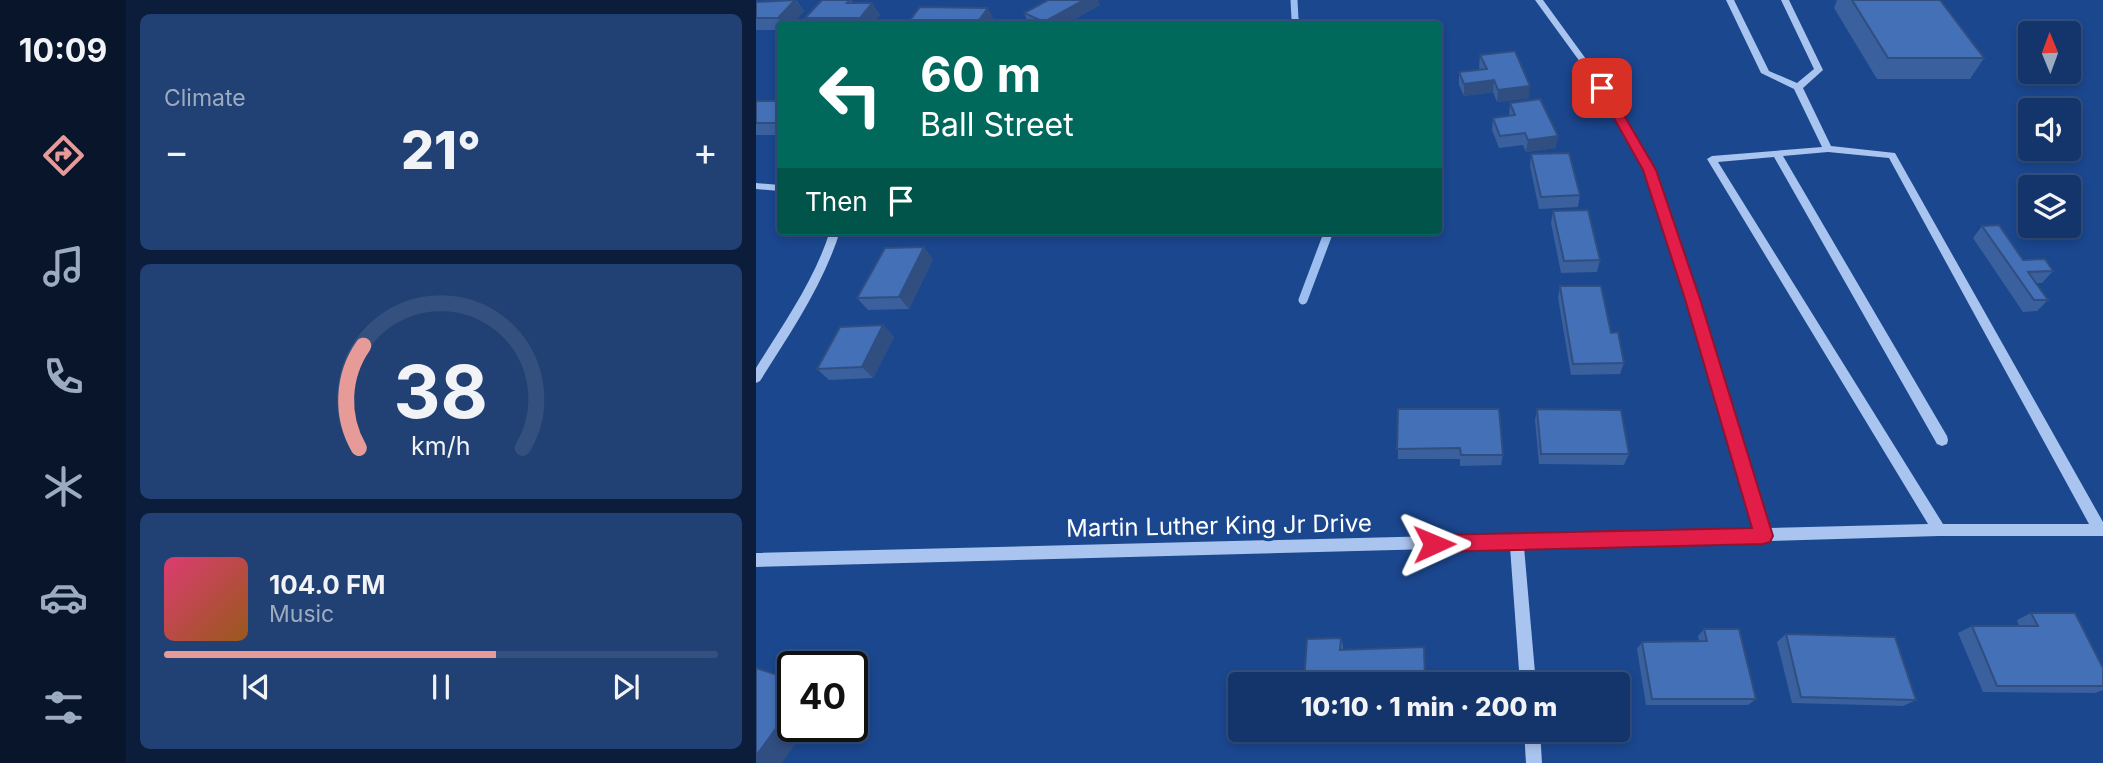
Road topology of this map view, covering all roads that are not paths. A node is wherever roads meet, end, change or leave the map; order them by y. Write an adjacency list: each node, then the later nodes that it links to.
1 (1539, 0): 14 (street)
2 (1730, 0): 4 (street)
3 (1785, 0): 4 (street)
4 (1798, 87): 5 (street)
5 (1828, 149): 6 (street); 13 (street)
6 (1776, 152): 11 (street); 12 (street)
7 (756, 186): 8 (street)
8 (777, 188)
9 (834, 235): 10 (street)
10 (756, 378)
11 (1942, 440)
12 (1939, 530): 13 (street, Martin Luther King Jr Drive); 14 (street, Martin Luther King Jr Drive)
13 (2101, 530)
14 (1763, 536): 15 (street, Martin Luther King Jr Drive)
15 (1517, 542): 16 (street, Martin Luther King Jr Drive); 17 (street)
16 (756, 560)
17 (1527, 672)
18 (1533, 742): 19 (street)
19 (1534, 763)

